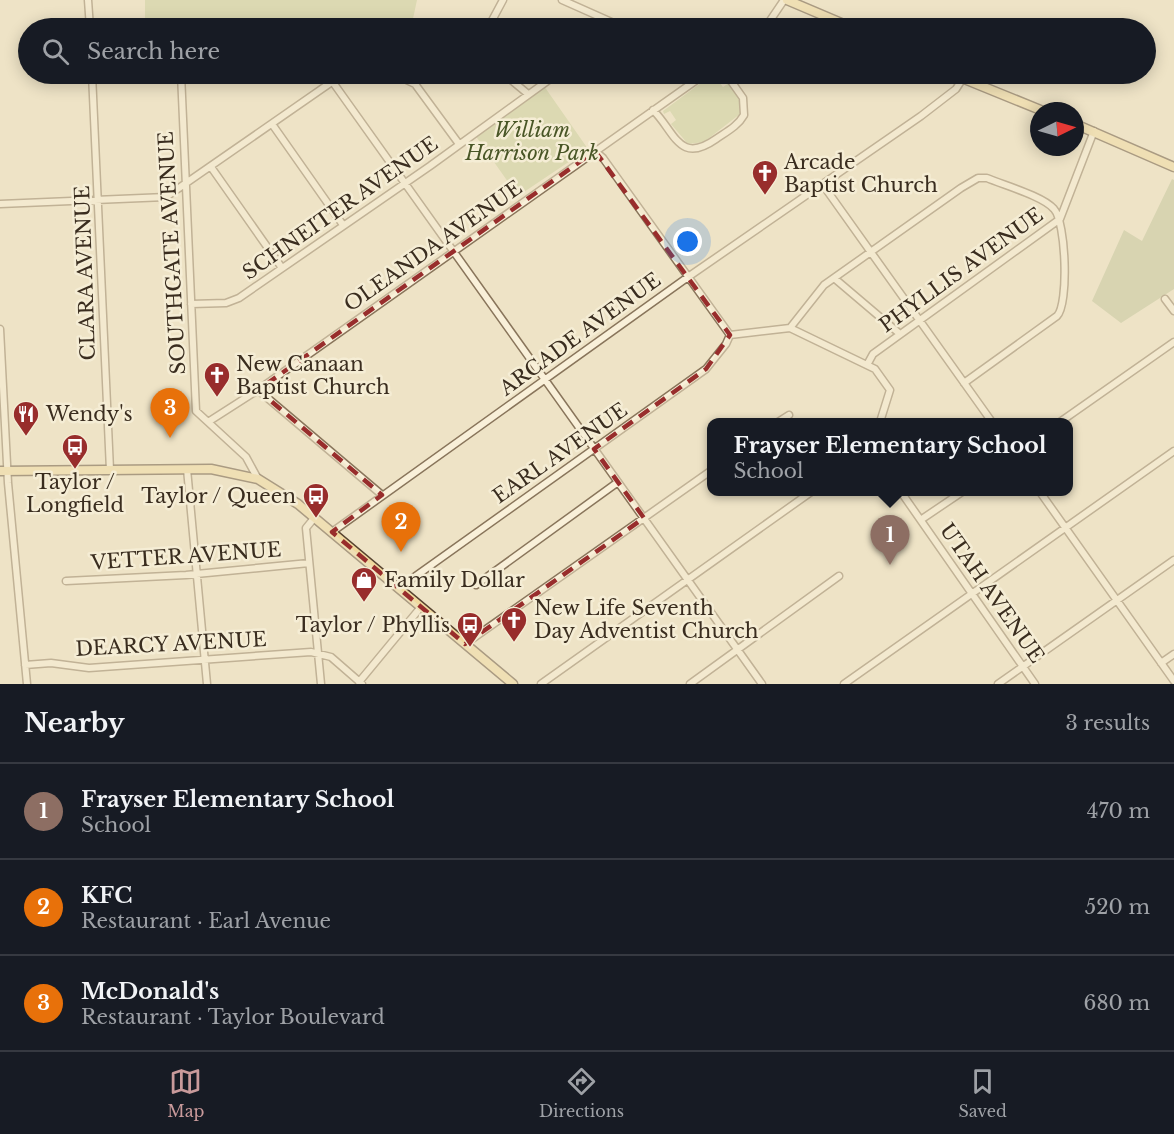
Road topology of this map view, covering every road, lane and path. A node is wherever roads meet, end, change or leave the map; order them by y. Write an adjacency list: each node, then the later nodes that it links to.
1 (88, 0): 5 (street)
2 (503, 0): 6 (street)
3 (562, 0): 7 (street)
4 (786, 0): 8 (street); 9 (main road)
5 (89, 18)
6 (493, 18)
7 (599, 18)
8 (772, 18)
9 (829, 18)
10 (92, 84): 34 (street, CLARA AVENUE)
11 (181, 84): 32 (street, SOUTHGATE AVENUE)
12 (328, 84): 24 (street)
13 (334, 84): 31 (street)
14 (415, 84): 27 (street)
15 (516, 84): 21 (street)
16 (542, 84): 21 (street, SCHNEITER AVENUE)
17 (690, 84): 23 (street, OLEANDA AVENUE)
18 (733, 84): 23 (street)
19 (960, 84): 33 (street, ARCADE AVENUE)
20 (978, 84): 22 (main road)
21 (528, 94): 27 (street, SCHNEITER AVENUE)
22 (1030, 106)
23 (652, 110): 28 (street, OLEANDA AVENUE)
24 (272, 124): 30 (street); 37 (street)
25 (1084, 127): 26 (main road)
26 (1094, 131): 29 (main road); 36 (street, PHYLLIS AVENUE)
27 (459, 144): 31 (street, SCHNEITER AVENUE)
28 (595, 151): 38 (street, OLEANDA AVENUE); 41 (street)
29 (1174, 166)
30 (211, 167): 32 (street); 40 (street)
31 (404, 183): 37 (street, SCHNEITER AVENUE); 38 (street)
32 (186, 184): 34 (street); 44 (street, SOUTHGATE AVENUE)
33 (823, 185): 39 (street); 41 (street, ARCADE AVENUE)
34 (98, 200): 35 (street); 65 (street, CLARA AVENUE)
35 (0, 204)
36 (1060, 219): 39 (street); 46 (street, PHYLLIS AVENUE); 54 (street)
37 (343, 225): 40 (street, SCHNEITER AVENUE)
38 (454, 252): 53 (street); 55 (street, OLEANDA AVENUE)
39 (871, 252): 42 (street); 46 (street)
40 (282, 268): 44 (street, SCHNEITER AVENUE)
41 (688, 278): 50 (street); 53 (street, ARCADE AVENUE)
42 (834, 278): 47 (street); 49 (street)
43 (1165, 298): 45 (street)
44 (191, 304): 61 (street, SOUTHGATE AVENUE)
45 (1174, 311)
46 (919, 320): 49 (street, PHYLLIS AVENUE); 54 (street)
47 (790, 328): 50 (street); 52 (street)
48 (0, 329): 66 (street)
49 (900, 334): 52 (street, PHYLLIS AVENUE)
50 (730, 335): 62 (street, EARL AVENUE)
51 (1174, 342): 60 (street)
52 (867, 365): 58 (street)
53 (546, 381): 62 (street); 70 (street, ARCADE AVENUE)
54 (964, 383): 59 (street)
55 (258, 390): 61 (street, OLEANDA AVENUE); 70 (street)
56 (789, 415): 57 (street)
57 (785, 418)
58 (882, 418)
59 (988, 418)
60 (1067, 418)
61 (208, 422): 68 (street, SOUTHGATE AVENUE)
62 (594, 449): 69 (street); 87 (street, EARL AVENUE)
63 (1174, 451): 78 (street)
64 (187, 469): 65 (main road); 68 (main road); 82 (street)
65 (110, 470): 66 (main road)
66 (4, 471): 97 (street)
67 (707, 473): 76 (street)
68 (258, 479): 75 (main road)
69 (618, 482): 76 (street); 86 (street)
70 (382, 495): 79 (street, ARCADE AVENUE)
71 (805, 496): 84 (street)
72 (904, 496): 77 (street, UTAH AVENUE)
73 (956, 496): 77 (street)
74 (1043, 496): 78 (street)
75 (315, 517): 79 (main road); 81 (street)
76 (644, 518): 84 (street); 91 (street)
77 (922, 519): 88 (street, UTAH AVENUE)
78 (1066, 528): 88 (street); 89 (street)
79 (332, 532): 87 (main road)
80 (1174, 560): 89 (street)
81 (309, 563): 82 (street, VETTER AVENUE); 93 (street)
82 (197, 574): 85 (street, VETTER AVENUE); 95 (street)
83 (839, 576): 92 (street)
84 (687, 579): 92 (street); 105 (street)
85 (66, 580)
86 (476, 585)
87 (399, 588): 90 (main road)
88 (972, 594): 98 (street, UTAH AVENUE); 108 (street)
89 (1117, 600): 96 (street); 98 (street)
90 (421, 607): 91 (main road); 100 (street)
91 (465, 644): 104 (main road)
92 (738, 650): 106 (street); 107 (street)
93 (318, 653): 95 (street, DEARCY AVENUE); 100 (street); 103 (street)
94 (1174, 654): 96 (street)
95 (205, 662): 97 (street, DEARCY AVENUE); 102 (street)
96 (1161, 663): 99 (street)
97 (25, 665): 101 (street)
98 (1023, 666): 109 (street); 110 (street, UTAH AVENUE)
99 (1174, 681)
100 (361, 683)
101 (27, 684)
102 (207, 684)
103 (321, 684)
104 (512, 684)
105 (541, 684)
106 (690, 684)
107 (762, 684)
108 (844, 684)
109 (998, 684)
110 (1035, 684)

